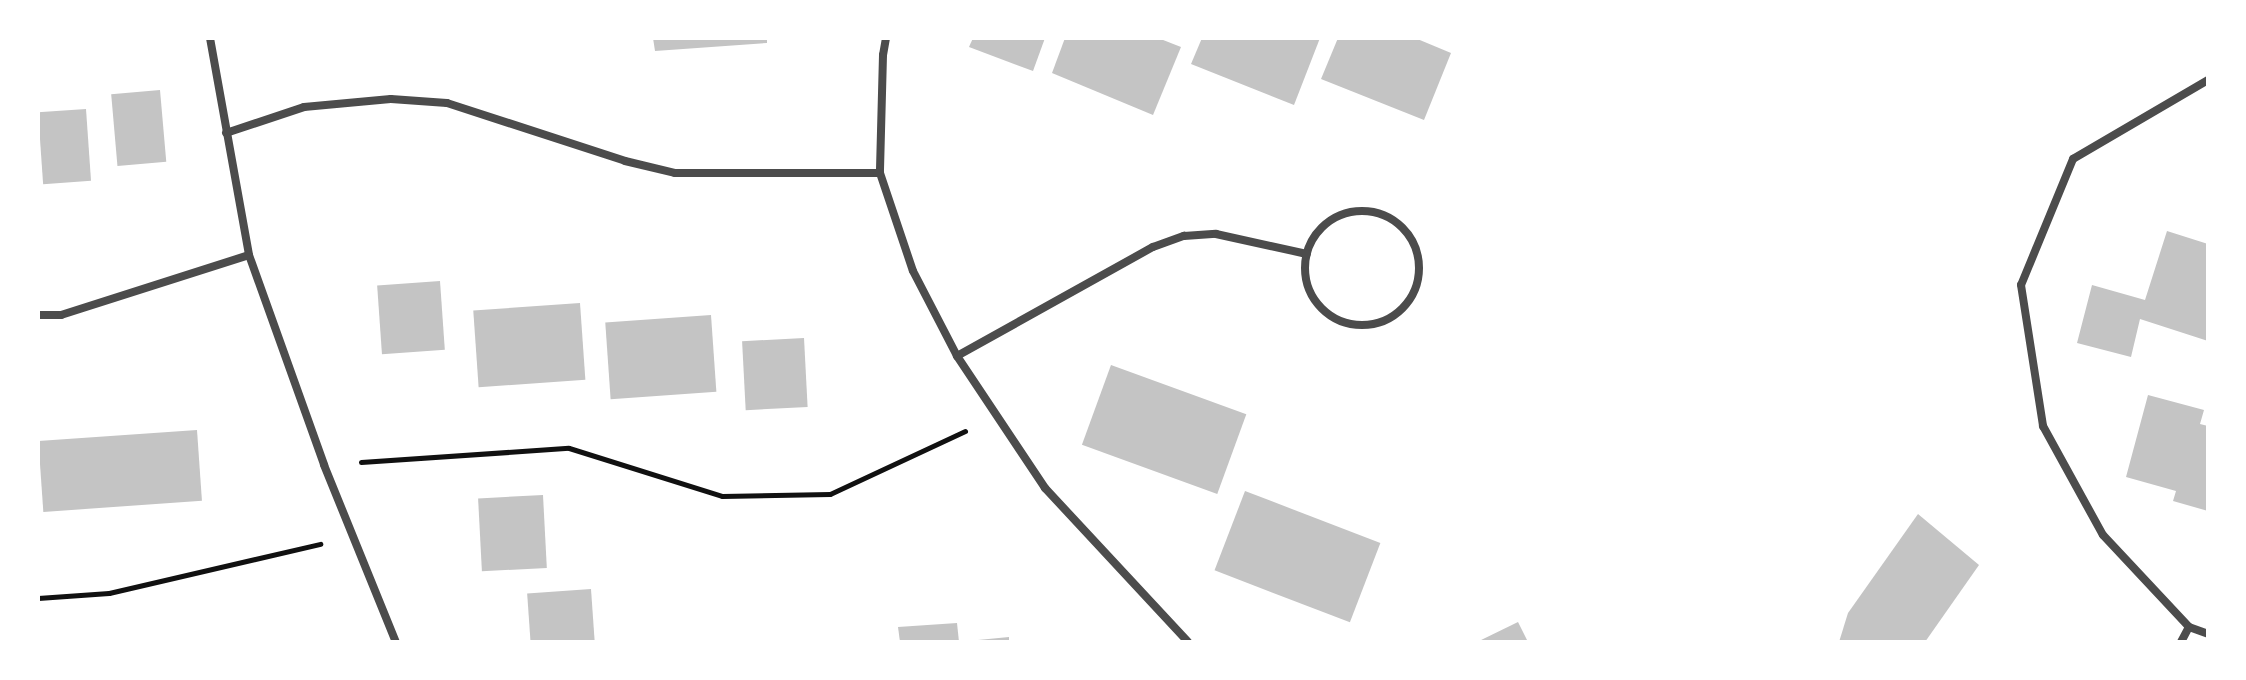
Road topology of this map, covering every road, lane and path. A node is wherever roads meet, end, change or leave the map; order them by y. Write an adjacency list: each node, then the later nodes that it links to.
1 (210, 38): 4 (street)
2 (886, 38): 5 (street)
3 (2208, 80): 14 (street)
4 (226, 133): 5 (street); 7 (street)
5 (880, 173): 9 (street)
6 (1307, 254): 6 (street); 9 (street)
7 (249, 255): 8 (street); 11 (street)
8 (38, 315)
9 (957, 356): 10 (street)
10 (997, 416): 11 (path); 17 (street)
11 (324, 465): 12 (street)
12 (352, 534): 13 (path); 16 (street)
13 (38, 598)
14 (2189, 627): 15 (street); 18 (street)
15 (2208, 634)
16 (396, 642)
17 (1188, 642)
18 (2181, 642)

